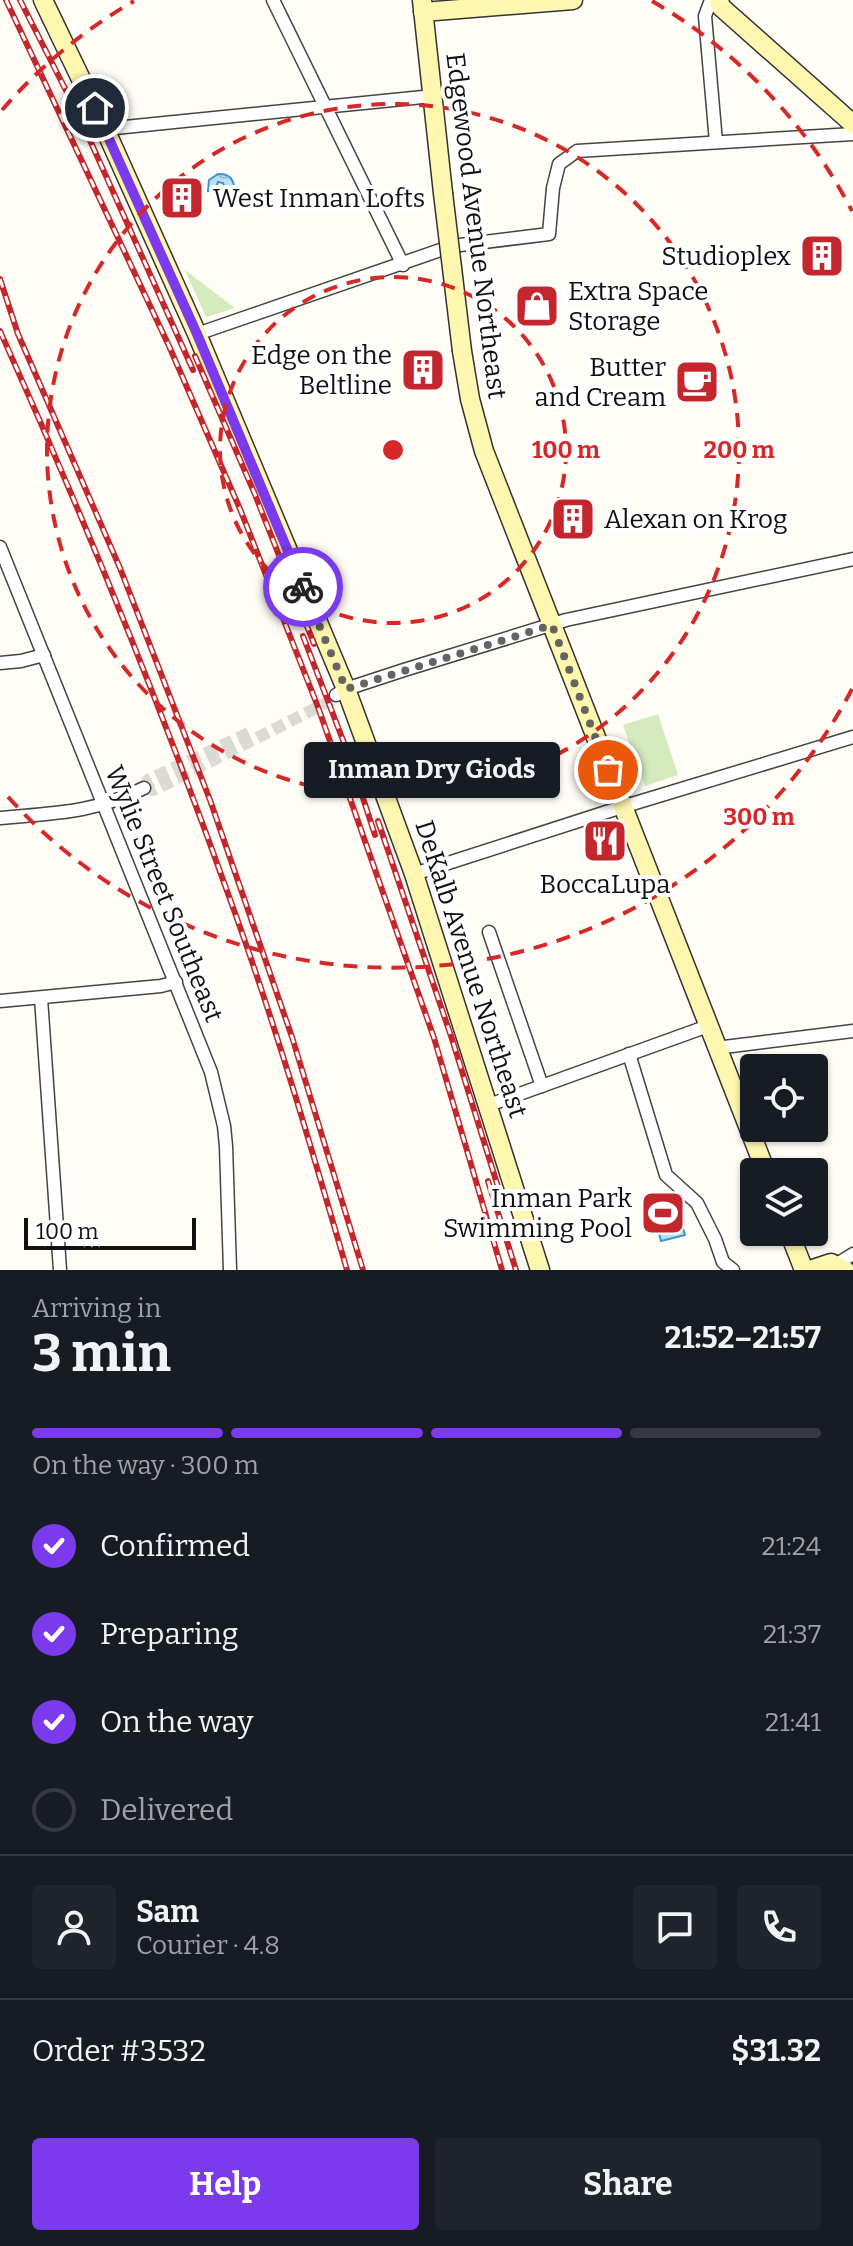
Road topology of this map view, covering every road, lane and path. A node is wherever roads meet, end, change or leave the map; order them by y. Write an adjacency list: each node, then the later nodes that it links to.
1 (43, 0): 10 (main road, DeKalb Avenue Northeast)
2 (273, 0): 8 (street)
3 (573, 0): 6 (main road)
4 (711, 0): 12 (street)
5 (719, 0): 9 (main road)
6 (423, 6): 7 (main road, Edgewood Avenue Northeast)
7 (433, 96): 8 (street); 17 (main road, Edgewood Avenue Northeast, bridge)
8 (324, 107): 10 (street); 13 (street)
9 (853, 124)
10 (105, 129): 14 (main road, DeKalb Avenue Northeast)
11 (853, 134): 12 (street)
12 (716, 142): 13 (street)
13 (403, 265): 14 (street)
14 (197, 334): 20 (main road, DeKalb Avenue Northeast)
15 (0, 547): 18 (street, Wylie Street Southeast)
16 (853, 559): 17 (street)
17 (552, 625): 20 (street); 24 (main road, Edgewood Avenue Northeast)
18 (44, 655): 19 (street); 23 (street, Wylie Street Southeast)
19 (0, 663)
20 (341, 692): 26 (main road, DeKalb Avenue Northeast)
21 (853, 737): 24 (street)
22 (144, 788): 23 (street)
23 (104, 805): 25 (street); 28 (street, Wylie Street Southeast)
24 (622, 807): 26 (street); 31 (main road, Edgewood Avenue Northeast)
25 (0, 818)
26 (414, 874): 36 (main road, DeKalb Avenue Northeast)
27 (489, 932): 35 (street)
28 (176, 982): 29 (street); 41 (street, Wylie Street Southeast)
29 (41, 998): 30 (street); 40 (street)
30 (0, 1001)
31 (708, 1026): 33 (main road, Edgewood Avenue Northeast); 34 (street)
32 (853, 1031): 33 (street)
33 (716, 1048): 37 (main road, Edgewood Avenue Northeast)
34 (629, 1054): 35 (street); 43 (street)
35 (542, 1086): 36 (street)
36 (489, 1105): 42 (main road, DeKalb Avenue Northeast)
37 (760, 1158)
38 (795, 1246): 44 (main road)
39 (845, 1263): 45 (main road)
40 (60, 1270)
41 (230, 1270)
42 (540, 1270)
43 (733, 1270)
44 (804, 1270)
45 (810, 1270)

